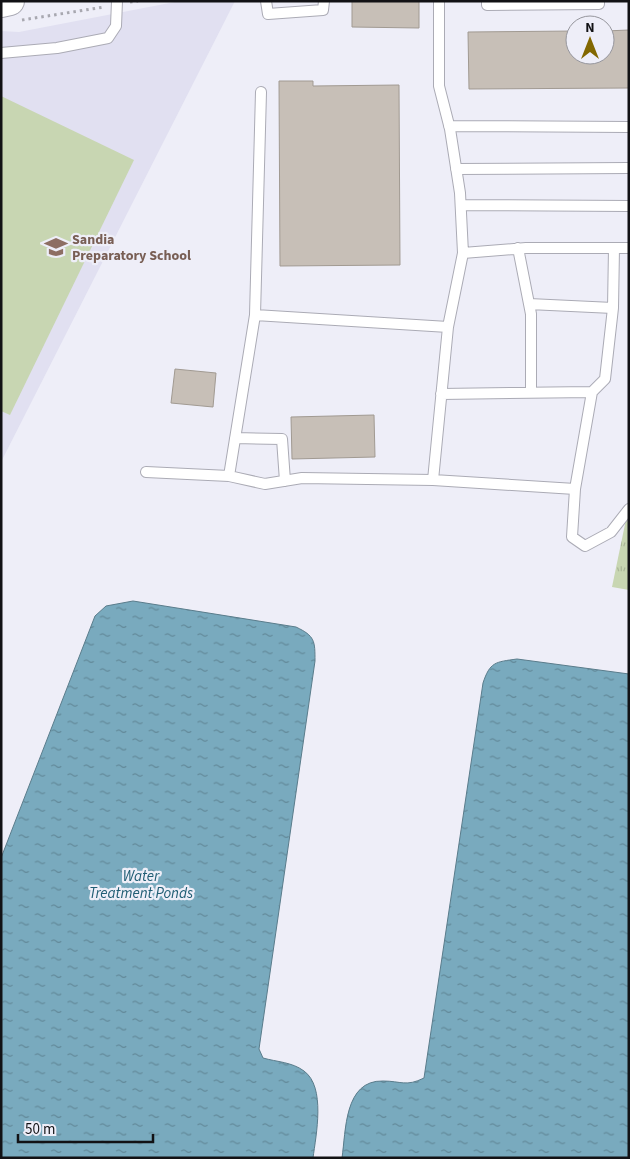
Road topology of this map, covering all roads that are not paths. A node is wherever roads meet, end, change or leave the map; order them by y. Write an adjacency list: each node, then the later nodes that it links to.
1 (266, 1): 2 (lane)
2 (324, 1)
3 (439, 1): 10 (lane)
4 (487, 1): 7 (lane)
5 (599, 1): 7 (lane)
6 (117, 3): 8 (lane)
7 (535, 4)
8 (1, 53)
9 (261, 92): 22 (lane)
10 (449, 126): 11 (lane); 13 (lane)
11 (629, 127)
12 (629, 168): 13 (lane)
13 (456, 169): 14 (lane)
14 (461, 205): 15 (lane); 19 (lane)
15 (629, 206)
16 (518, 248): 17 (lane); 19 (lane); 20 (lane)
17 (614, 248): 18 (lane); 21 (lane)
18 (629, 248)
19 (463, 253): 23 (lane)
20 (528, 304): 21 (lane); 24 (lane)
21 (613, 308): 25 (lane)
22 (254, 315): 23 (lane); 27 (lane)
23 (448, 327): 26 (lane)
24 (531, 392): 25 (lane); 26 (lane)
25 (592, 392): 32 (lane)
26 (441, 394): 30 (lane)
27 (235, 438): 29 (lane); 31 (lane)
28 (146, 472): 29 (lane)
29 (228, 476): 31 (lane)
30 (433, 480): 31 (lane); 32 (lane)
31 (285, 481)
32 (575, 490): 33 (lane)
33 (629, 509)

